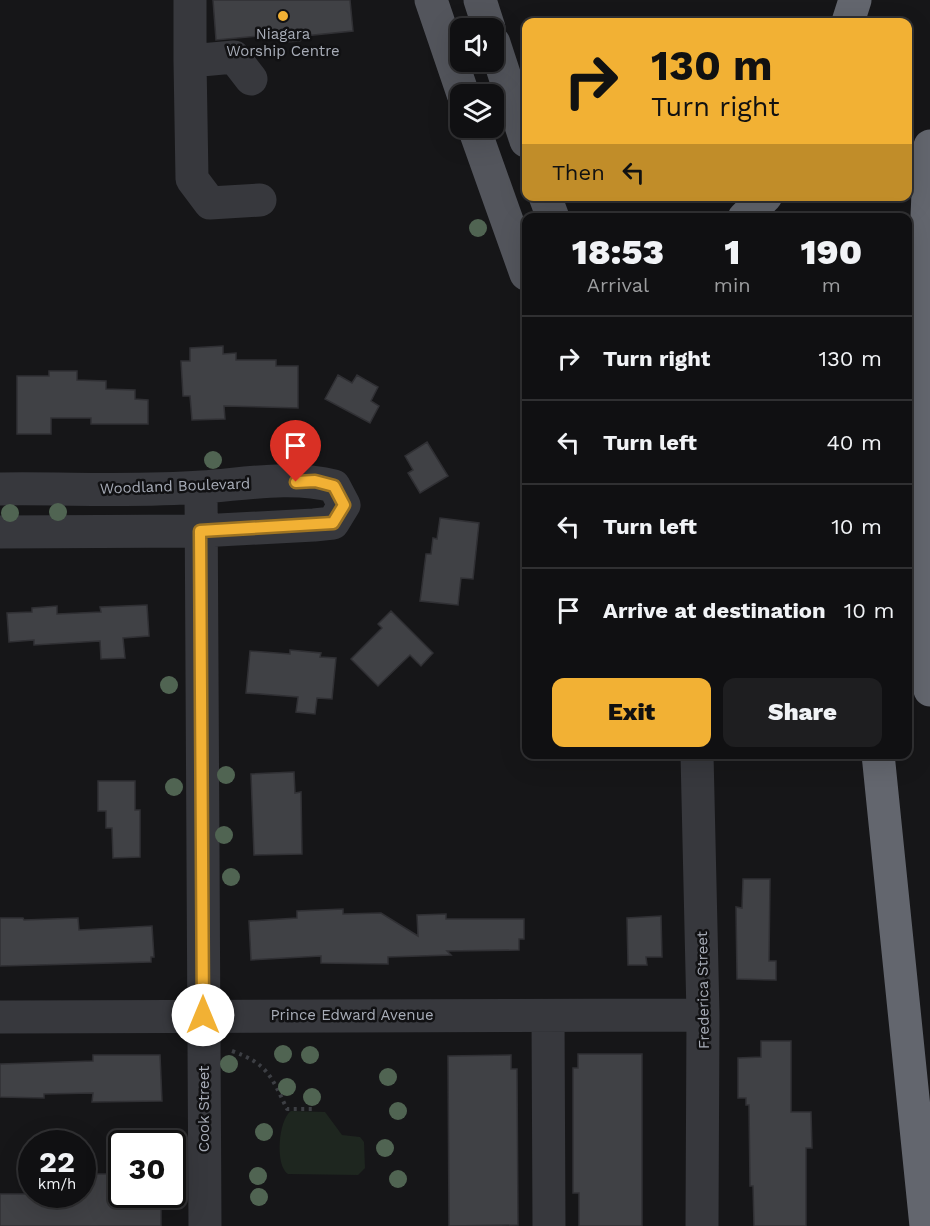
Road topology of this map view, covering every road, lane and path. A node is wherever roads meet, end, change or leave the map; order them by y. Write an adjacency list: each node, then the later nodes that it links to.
1 (190, 0): 8 (street)
2 (431, 0): 7 (main road)
3 (480, 0): 5 (main road)
4 (855, 0): 6 (highway)
5 (485, 18)
6 (849, 18)
7 (450, 48)
8 (189, 61): 10 (street); 14 (street)
9 (503, 72): 11 (main road)
10 (251, 79)
11 (522, 129)
12 (478, 138): 17 (main road)
13 (930, 146): 22 (highway)
14 (260, 200)
15 (761, 201): 16 (highway)
16 (749, 213)
17 (522, 263)
18 (201, 488): 19 (street, Woodland Boulevard); 20 (street, Cook Street); 20 (street, Woodland Boulevard)
19 (0, 489)
20 (200, 531): 21 (street, Woodland Boulevard); 25 (street, Cook Street)
21 (0, 532)
22 (930, 690)
23 (697, 759): 26 (street, Frederica Street)
24 (879, 759): 33 (highway)
25 (217, 1015): 27 (street, Prince Edward Avenue); 28 (street, Prince Edward Avenue); 29 (path); 30 (street, Cook Street)
26 (704, 1015): 27 (street, Prince Edward Avenue); 32 (street, Frederica Street)
27 (548, 1016): 31 (street)
28 (0, 1017)
29 (312, 1109)
30 (205, 1226)
31 (549, 1226)
32 (702, 1226)
33 (926, 1226)

